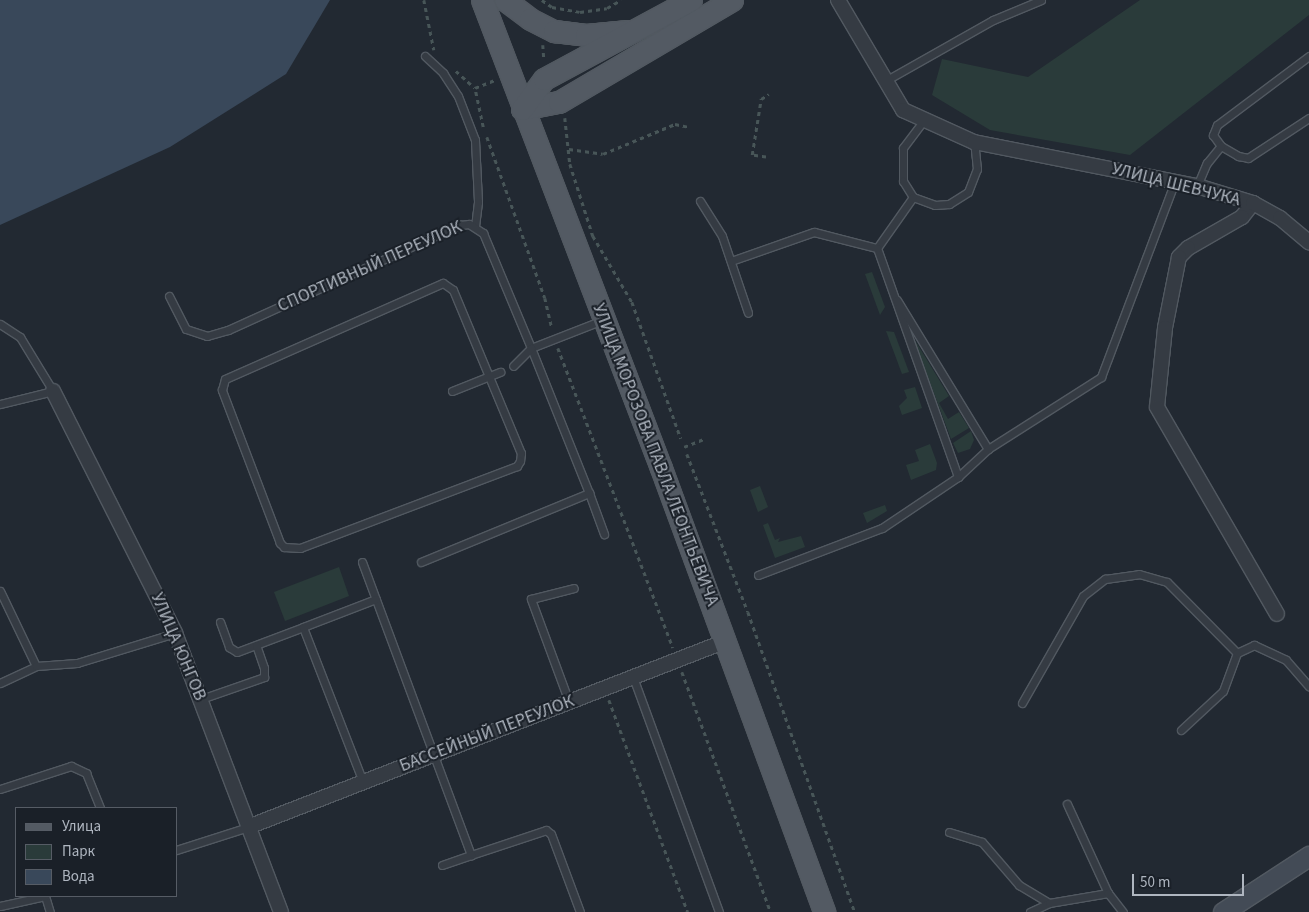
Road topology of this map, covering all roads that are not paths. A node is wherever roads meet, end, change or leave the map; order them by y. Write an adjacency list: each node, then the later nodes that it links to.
1 (482, 0): 11 (main road, УЛИЦА МОРОЗОВА ПАВЛА ЛЕОНТЬЕВИЧА)
2 (505, 0): 7 (main road)
3 (691, 0): 7 (main road)
4 (732, 0): 11 (main road)
5 (838, 0): 10 (street, УЛИЦА ШЕВЧУКА)
6 (1041, 0): 10 (lane)
7 (641, 29): 11 (main road)
8 (425, 56): 21 (lane)
9 (1309, 56): 15 (lane)
10 (885, 81): 13 (street, УЛИЦА ШЕВЧУКА)
11 (522, 109): 28 (main road, УЛИЦА МОРОЗОВА ПАВЛА ЛЕОНТЬЕВИЧА)
12 (1309, 118): 15 (lane)
13 (924, 120): 14 (street, УЛИЦА ШЕВЧУКА); 18 (lane)
14 (974, 142): 16 (street, УЛИЦА ШЕВЧУКА); 18 (lane)
15 (1221, 146): 17 (lane)
16 (1175, 181): 17 (street, УЛИЦА ШЕВЧУКА); 37 (lane)
17 (1197, 186): 20 (street, УЛИЦА ШЕВЧУКА)
18 (913, 197): 23 (lane)
19 (700, 201): 24 (lane)
20 (1253, 203): 22 (street); 47 (street, УЛИЦА ШЕВЧУКА)
21 (475, 225): 26 (lane, СПОРТИВНЫЙ ПЕРЕУЛОК); 30 (lane, СПОРТИВНЫЙ ПЕРЕУЛОК)
22 (1309, 242)
23 (877, 248): 24 (lane); 25 (lane)
24 (731, 261): 27 (lane)
25 (892, 294): 37 (lane); 38 (lane)
26 (169, 296)
27 (748, 313)
28 (603, 320): 30 (lane); 51 (main road, УЛИЦА МОРОЗОВА ПАВЛА ЛЕОНТЬЕВИЧА)
29 (0, 324): 34 (lane)
30 (532, 348): 31 (lane); 39 (lane, СПОРТИВНЫЙ ПЕРЕУЛОК)
31 (514, 366)
32 (500, 372): 33 (lane)
33 (488, 376): 33 (lane); 35 (lane)
34 (53, 391): 36 (lane); 50 (street, УЛИЦА ЮНГОВ)
35 (452, 391)
36 (0, 404)
37 (988, 449): 38 (lane)
38 (958, 477): 43 (lane)
39 (589, 493): 40 (lane, СПОРТИВНЫЙ ПЕРЕУЛОК); 42 (lane)
40 (604, 534)
41 (362, 562): 46 (lane)
42 (421, 562)
43 (758, 575)
44 (574, 588): 59 (lane)
45 (0, 591): 54 (lane)
46 (376, 599): 49 (lane); 62 (lane)
47 (1277, 614)
48 (220, 622): 52 (lane)
49 (303, 627): 52 (lane); 63 (lane)
50 (175, 633): 54 (lane); 58 (street, УЛИЦА ЮНГОВ)
51 (726, 641): 55 (street, БАССЕЙНЫЙ ПЕРЕУЛОК); 82 (main road, УЛИЦА МОРОЗОВА ПАВЛА ЛЕОНТЬЕВИЧА)
52 (256, 645): 58 (lane)
53 (1236, 653): 57 (lane); 60 (lane); 61 (lane)
54 (36, 666): 56 (lane)
55 (633, 677): 59 (street, БАССЕЙНЫЙ ПЕРЕУЛОК); 81 (lane)
56 (0, 683)
57 (1309, 686)
58 (201, 699): 67 (street, УЛИЦА ЮНГОВ)
59 (569, 702): 62 (street, БАССЕЙНЫЙ ПЕРЕУЛОК)
60 (1022, 703)
61 (1181, 730)
62 (435, 754): 63 (street, БАССЕЙНЫЙ ПЕРЕУЛОК); 70 (lane)
63 (363, 782): 67 (street, БАССЕЙНЫЙ ПЕРЕУЛОК)
64 (0, 788): 66 (lane)
65 (1068, 804): 73 (lane)
66 (100, 807)
67 (248, 827): 69 (lane); 79 (street, УЛИЦА ЮНГОВ)
68 (949, 832): 76 (lane)
69 (178, 849)
70 (471, 855): 72 (lane); 80 (lane)
71 (1308, 858): 85 (street)
72 (442, 866)
73 (1108, 892): 76 (lane); 84 (lane)
74 (40, 897): 77 (lane)
75 (45, 897): 78 (lane)
76 (1049, 902): 83 (lane)
77 (0, 906)
78 (50, 912)
79 (281, 912)
80 (580, 912)
81 (719, 912)
82 (824, 912)
83 (1030, 912)
84 (1123, 912)
85 (1224, 912)

